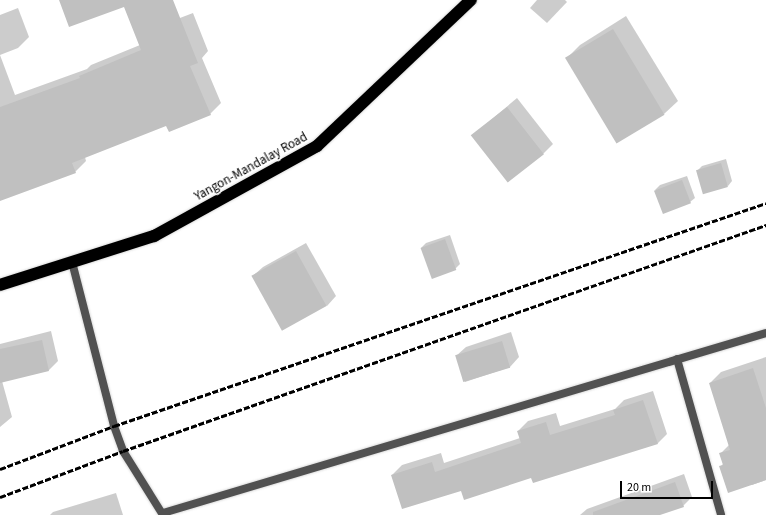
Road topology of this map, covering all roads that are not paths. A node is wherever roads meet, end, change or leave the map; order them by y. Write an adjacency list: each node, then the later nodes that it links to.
1 (471, 0): 2 (highway, Yangon-Mandalay Road)
2 (72, 262): 3 (highway, Yangon-Mandalay Road); 6 (street)
3 (0, 285)
4 (766, 333): 5 (street)
5 (677, 359): 6 (street); 7 (street)
6 (163, 514)
7 (721, 515)

